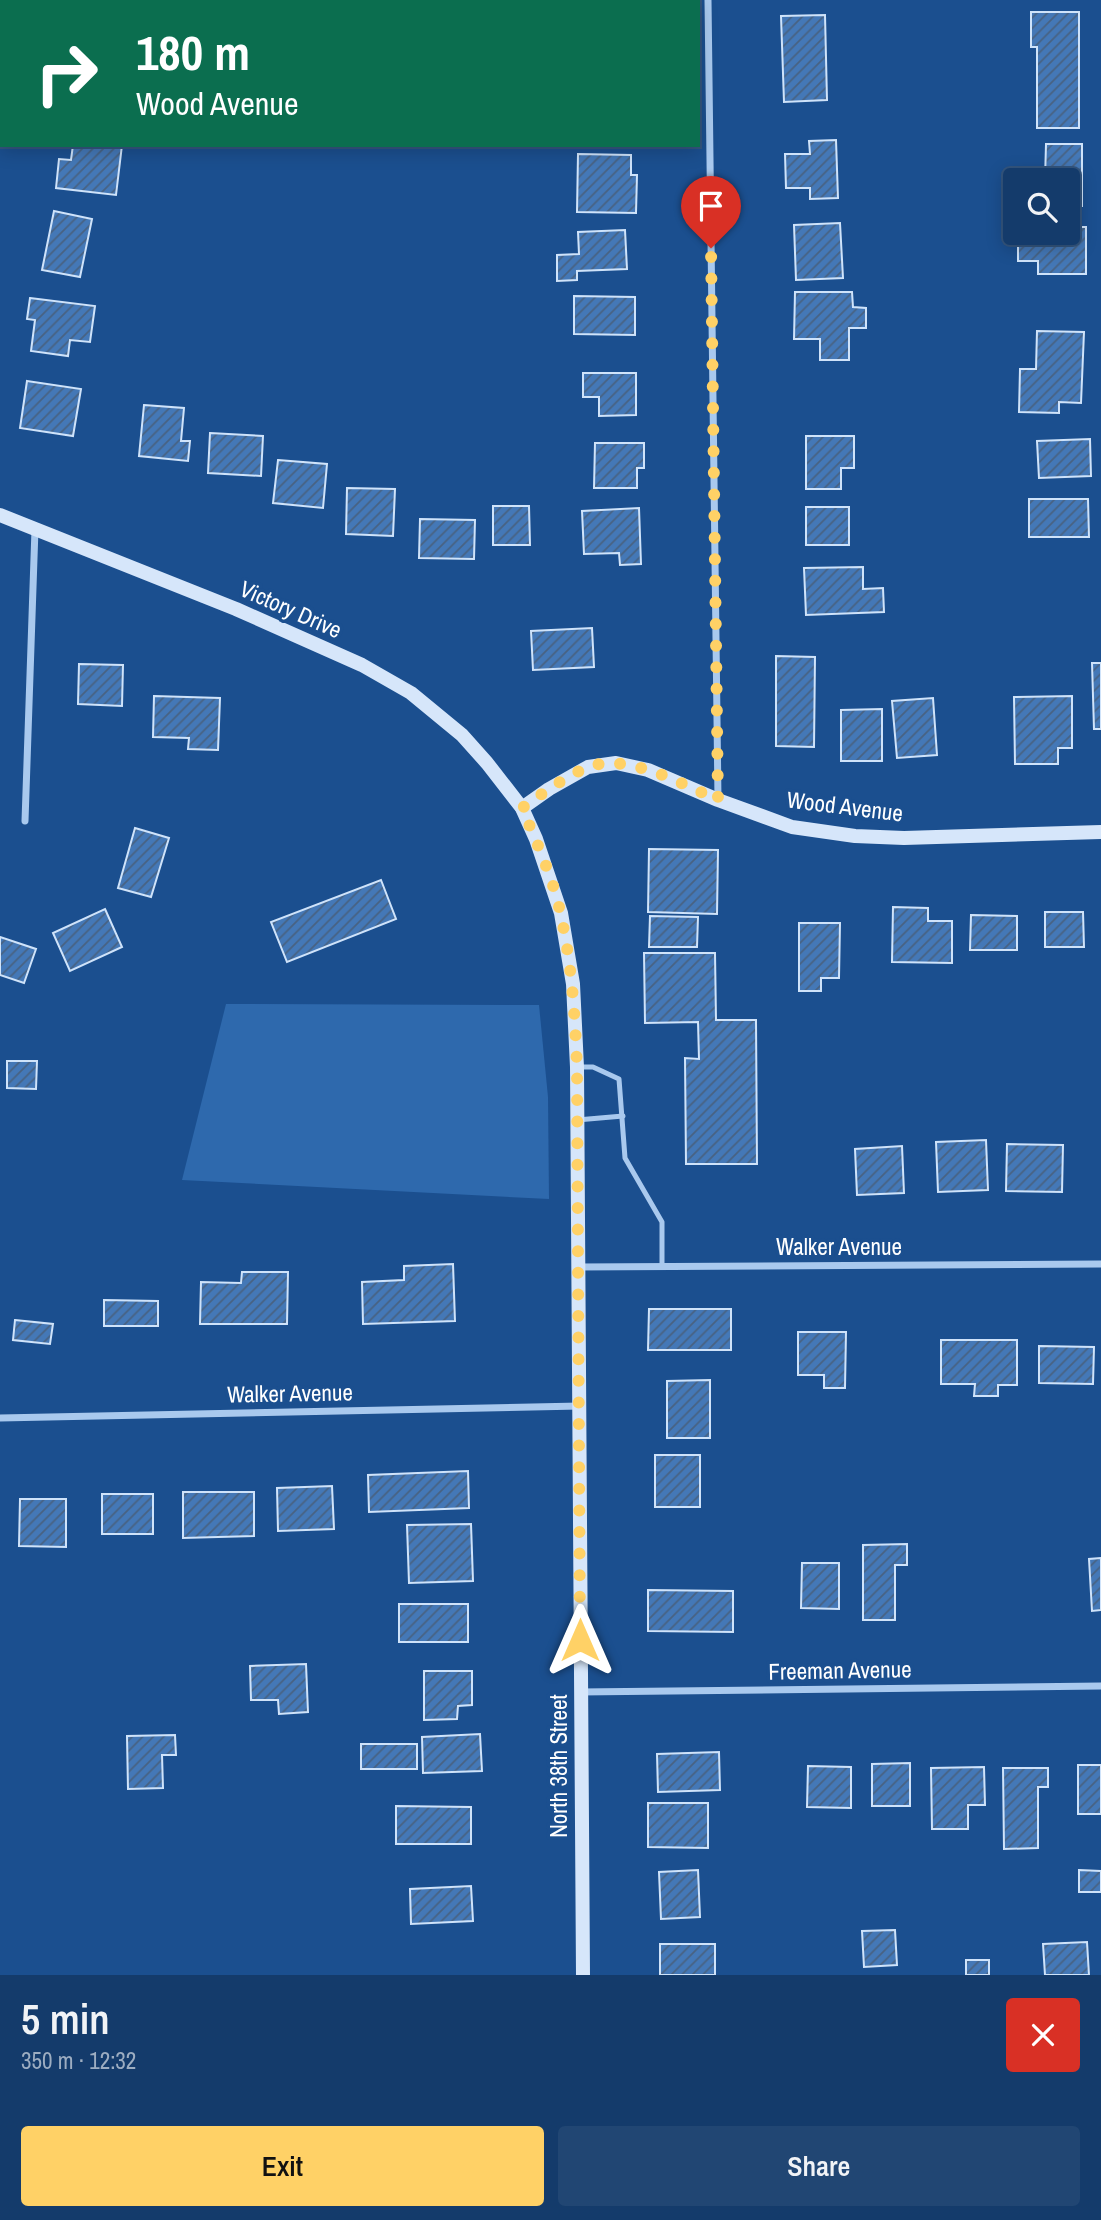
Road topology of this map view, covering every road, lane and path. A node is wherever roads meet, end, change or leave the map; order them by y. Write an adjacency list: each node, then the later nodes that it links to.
1 (708, 0): 4 (street)
2 (0, 515): 3 (main road, Victory Drive)
3 (35, 529): 5 (main road, Victory Drive); 6 (street)
4 (718, 800): 5 (main road, Wood Avenue); 7 (main road, Wood Avenue)
5 (522, 808): 8 (main road, North 38th Street)
6 (25, 821)
7 (1101, 832)
8 (577, 1068): 9 (lane); 10 (main road, North 38th Street)
9 (623, 1116): 10 (lane); 13 (lane)
10 (577, 1120): 12 (main road, North 38th Street)
11 (1101, 1264): 13 (street, Walker Avenue)
12 (578, 1267): 13 (street, Walker Avenue); 14 (main road, North 38th Street)
13 (662, 1267)
14 (580, 1406): 15 (street, Walker Avenue); 17 (main road, North 38th Street)
15 (0, 1418)
16 (1101, 1686): 17 (street, Freeman Avenue)
17 (580, 1692): 18 (main road, North 38th Street)
18 (583, 1975)

